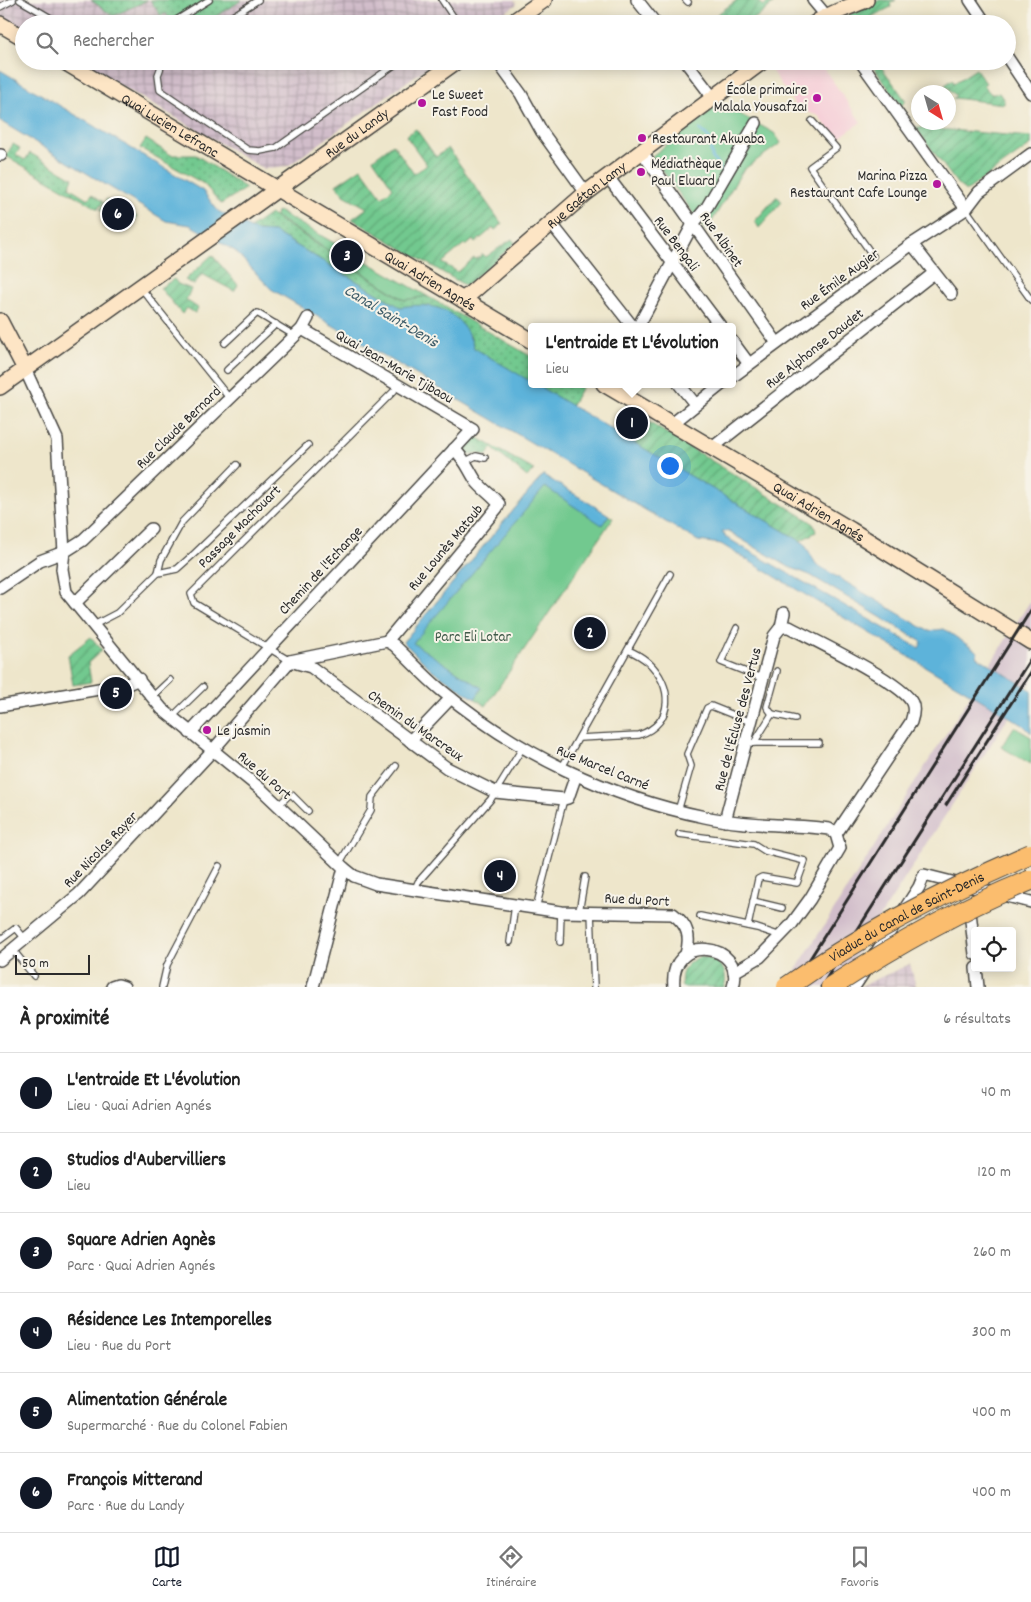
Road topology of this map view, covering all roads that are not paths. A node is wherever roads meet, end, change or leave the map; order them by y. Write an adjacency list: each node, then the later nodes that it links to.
1 (13, 0): 11 (lane)
2 (20, 0): 12 (lane)
3 (209, 0): 13 (lane)
4 (258, 0): 14 (lane)
5 (442, 0): 15 (lane)
6 (544, 0): 16 (street)
7 (637, 0): 17 (street)
8 (813, 0): 18 (street)
9 (866, 0): 19 (street)
10 (970, 0): 20 (street)
11 (0, 7)
12 (46, 15)
13 (185, 15)
14 (234, 15)
15 (451, 15)
16 (523, 15)
17 (649, 15)
18 (821, 15)
19 (835, 15)
20 (980, 15)
21 (0, 24): 22 (street)
22 (15, 33)
23 (78, 70): 39 (street, Quai Lucien Lefranc)
24 (160, 70): 25 (lane)
25 (387, 70)
26 (444, 70): 39 (street, Rue du Landy)
27 (503, 70): 40 (street)
28 (692, 70): 33 (street)
29 (751, 70): 33 (street, Rue Gaétan Lamy)
30 (866, 70): 41 (street)
31 (1015, 70): 32 (street)
32 (1031, 94)
33 (714, 99): 36 (street, Rue Gaétan Lamy)
34 (812, 121): 45 (lane)
35 (756, 122): 43 (street)
36 (642, 152): 38 (street, Rue Gaétan Lamy); 43 (street, Rue Albinet)
37 (1031, 154): 41 (street, Rue Émile Augier)
38 (608, 177): 40 (street, Rue Gaétan Lamy); 46 (street, Rue Bengali)
39 (276, 189): 48 (street, Rue du Landy); 50 (street, Quai Adrien Agnés)
40 (586, 193): 42 (street, Rue Gaétan Lamy)
41 (966, 209): 44 (street, Rue Émile Augier); 51 (lane)
42 (552, 223): 50 (street, Rue Gaétan Lamy); 54 (street)
43 (693, 224): 46 (street); 61 (street, Rue Albinet)
44 (912, 244): 47 (street); 61 (street, Rue Émile Augier)
45 (873, 256)
46 (674, 264): 55 (street); 56 (street, Rue Bengali)
47 (934, 273): 49 (street); 77 (street, Rue Alphonse Daudet)
48 (140, 286): 64 (street); 72 (lane)
49 (951, 294)
50 (463, 300): 59 (street, Quai Adrien Agnés)
51 (1031, 300)
52 (308, 318): 58 (street, Rue Claude Bernard)
53 (0, 321): 64 (street)
54 (630, 323)
55 (640, 323)
56 (718, 323)
57 (276, 324): 58 (lane); 60 (lane); 65 (lane)
58 (299, 332): 72 (street, Rue Claude Bernard); 75 (street, Quai Jean-Marie Tjibaou)
59 (528, 339)
60 (226, 343)
61 (778, 343): 63 (street, Rue Émile Augier)
62 (736, 346): 63 (street)
63 (749, 364): 66 (street, Rue Émile Augier)
64 (24, 369): 67 (street); 83 (street, Rue du Port)
65 (227, 370)
66 (736, 374)
67 (0, 387)
68 (611, 388): 74 (street, Quai Adrien Agnés)
69 (683, 388): 73 (street)
70 (717, 388): 73 (street)
71 (394, 391): 94 (lane, Passage Machouart)
72 (230, 399): 83 (street, Rue Claude Bernard)
73 (695, 404): 74 (street)
74 (672, 424): 77 (street, Quai Adrien Agnés)
75 (473, 429): 78 (street, Chemin de l'Echange)
76 (308, 445): 84 (lane)
77 (712, 448): 92 (street, Quai Adrien Agnés)
78 (454, 449): 80 (street, Rue Lounès Matoub); 94 (street, Chemin de l'Echange)
79 (484, 458): 80 (lane)
80 (466, 461): 93 (street, Rue Lounès Matoub)
81 (237, 465): 84 (lane)
82 (151, 529): 87 (street)
83 (64, 552): 86 (street, Rue Claude Bernard); 87 (street, Rue du Port)
84 (158, 573): 89 (lane)
85 (670, 574): 95 (lane)
86 (0, 588)
87 (76, 603): 89 (street, Rue du Port)
88 (784, 612): 91 (street, Rue de l'Écluse des Vertus)
89 (94, 625): 98 (street, Rue du Port)
90 (737, 628): 99 (lane)
91 (781, 628): 99 (street, Rue de l'Écluse des Vertus); 126 (street)
92 (1031, 642)
93 (391, 643): 96 (street); 103 (street, Rue Marcel Carné)
94 (268, 648): 96 (lane, Passage Machouart); 109 (street, Chemin de l'Echange)
95 (628, 650): 110 (lane); 110 (lane)
96 (292, 660): 111 (street, Chemin du Marcreux); 115 (street)
97 (777, 671): 105 (lane)
98 (139, 679): 102 (street, Rue du Port); 104 (street)
99 (764, 679): 108 (street, Rue de l'Écluse des Vertus)
100 (170, 680): 102 (lane)
101 (203, 687): 106 (lane)
102 (152, 697): 106 (street, Rue du Port)
103 (451, 698): 111 (street); 114 (street, Rue Marcel Carné)
104 (0, 706)
105 (772, 714): 107 (lane); 112 (lane)
106 (172, 717): 109 (street, Rue du Port)
107 (795, 719)
108 (752, 723): 112 (street, Rue de l'Écluse des Vertus); 123 (lane)
109 (190, 733): 115 (street, Rue du Port)
110 (579, 738): 117 (lane)
111 (410, 741): 119 (street, Chemin du Marcreux)
112 (751, 743): 113 (lane); 124 (street, Rue de l'Écluse des Vertus)
113 (819, 743)
114 (523, 747): 117 (street, Rue Marcel Carné); 119 (lane)
115 (214, 750): 121 (street, Rue du Port); 147 (street, Rue Nicolas Rayer)
116 (396, 766): 129 (lane)
117 (561, 769): 118 (street, Rue Marcel Carné)
118 (576, 775): 120 (street); 123 (street, Rue Marcel Carné)
119 (495, 792): 120 (street, Chemin du Marcreux); 133 (lane)
120 (564, 799): 137 (lane)
121 (278, 806): 122 (lane); 129 (street, Rue du Port)
122 (308, 811)
123 (678, 811): 124 (street, Rue Marcel Carné)
124 (725, 821): 126 (street, Rue Marcel Carné)
125 (679, 834): 134 (lane)
126 (836, 834): 145 (street)
127 (1031, 854): 163 (highway, Viaduc du Canal de Saint-Denis, bridge)
128 (219, 866): 158 (lane)
129 (341, 866): 133 (street, Rue du Port); 159 (street)
130 (585, 877): 140 (lane)
131 (1031, 880): 164 (highway, Viaduc du Canal de Saint-Denis, bridge)
132 (968, 888): 135 (street); 144 (street); 165 (street)
133 (414, 891): 136 (street, Rue du Port)
134 (753, 901): 138 (lane); 143 (lane)
135 (1031, 902)
136 (515, 905): 137 (street, Rue du Port); 148 (lane)
137 (536, 908): 139 (street, Rue du Port)
138 (782, 908)
139 (561, 912): 140 (street, Rue du Port); 149 (lane)
140 (579, 912): 141 (street, Rue du Port)
141 (591, 912): 151 (street, Rue du Port); 160 (lane)
142 (700, 916): 143 (lane)
143 (748, 926): 145 (lane)
144 (972, 927)
145 (781, 936): 153 (street)
146 (0, 940): 147 (lane)
147 (26, 940): 150 (street, Rue Nicolas Rayer)
148 (510, 942)
149 (560, 942)
150 (13, 950): 152 (street, Rue Nicolas Rayer); 155 (lane)
151 (686, 954): 153 (street); 161 (street)
152 (0, 960)
153 (734, 972): 162 (street)
154 (976, 972): 166 (street)
155 (34, 976)
156 (112, 987): 157 (street)
157 (124, 987)
158 (162, 987)
159 (313, 987)
160 (594, 987)
161 (674, 987)
162 (733, 987)
163 (787, 987)
164 (831, 987)
165 (854, 987)
166 (978, 987)

